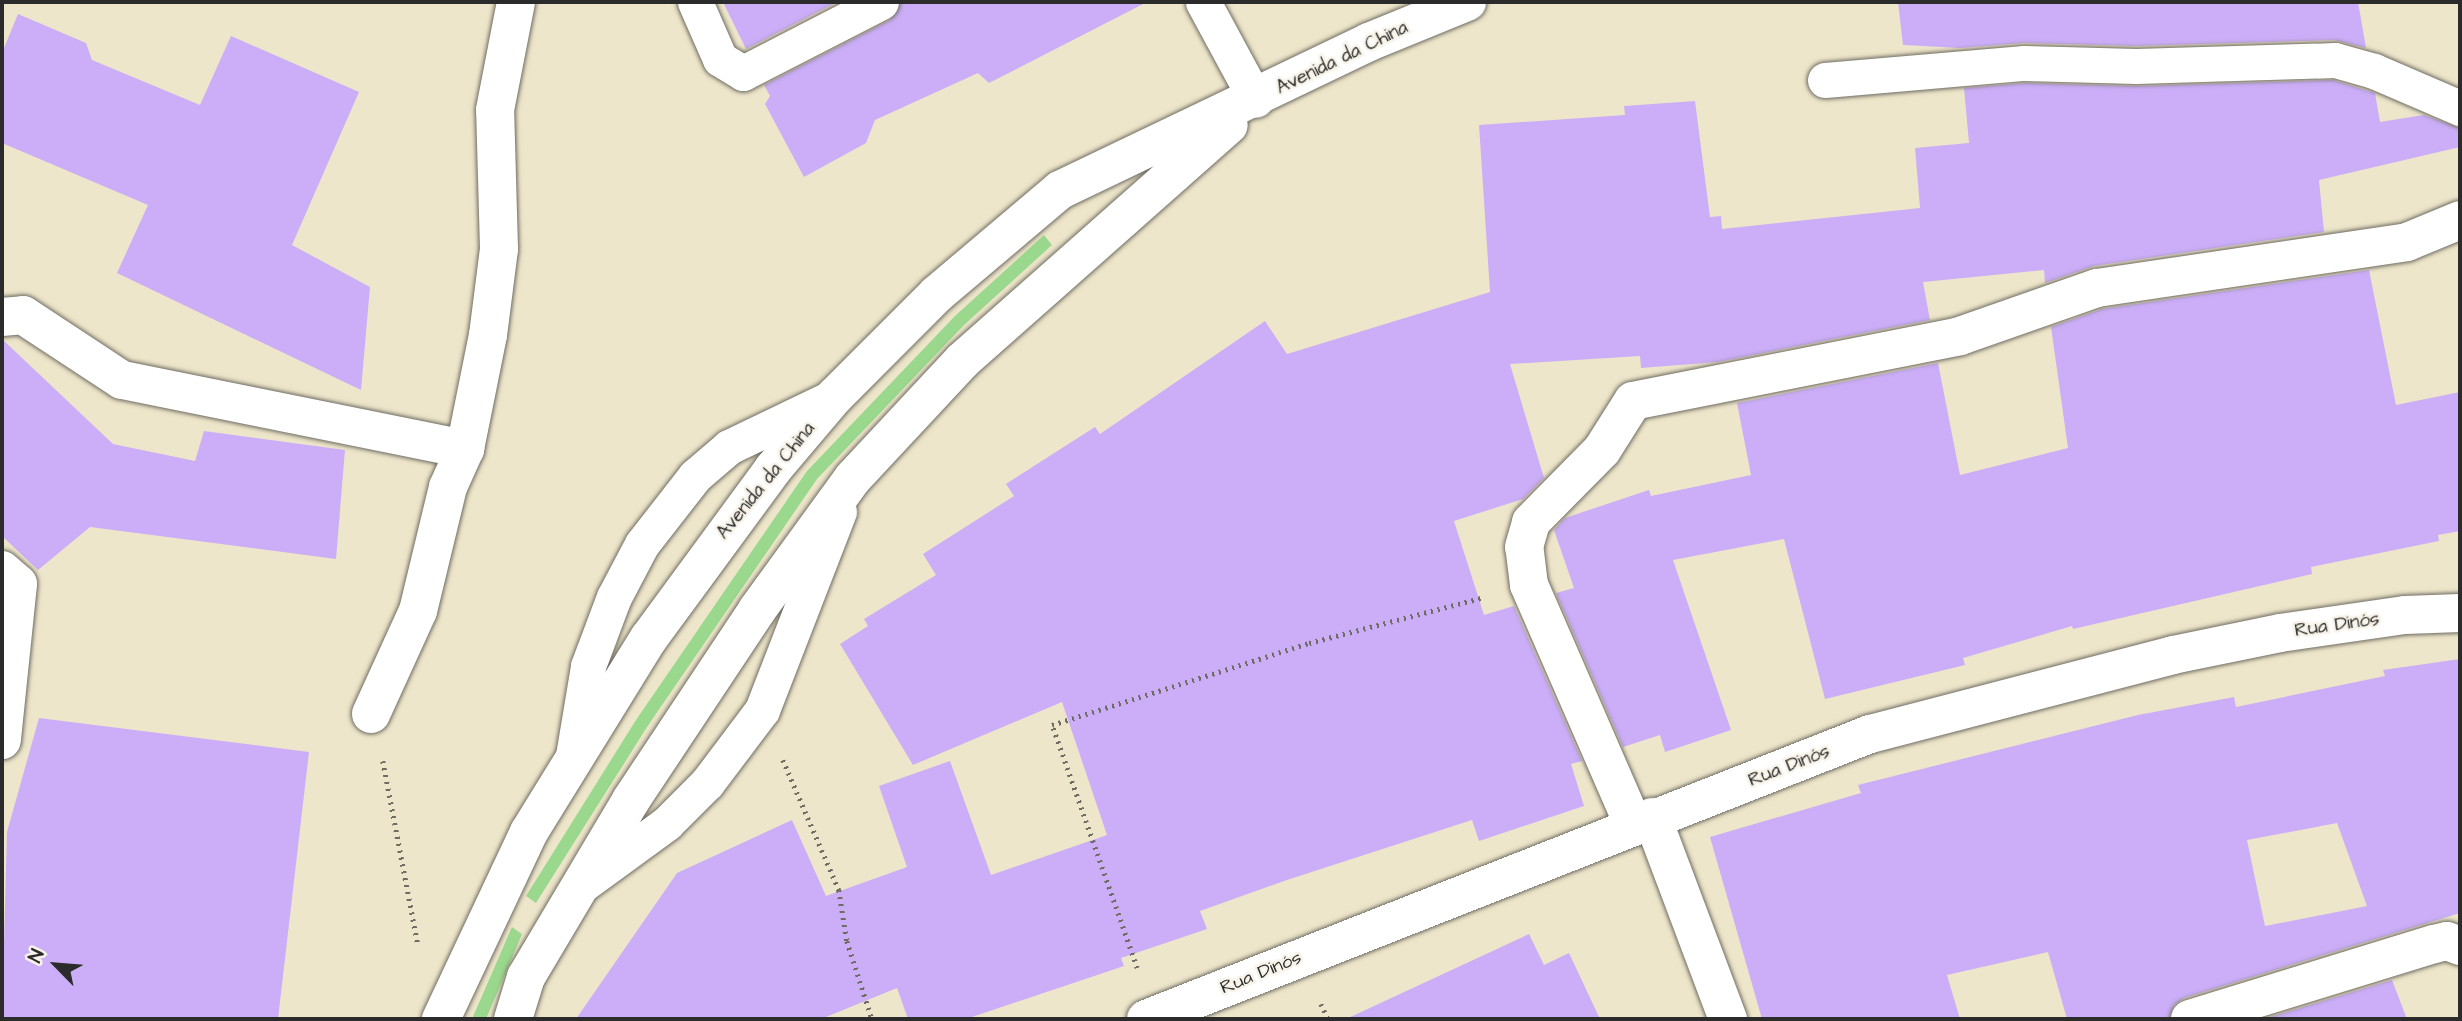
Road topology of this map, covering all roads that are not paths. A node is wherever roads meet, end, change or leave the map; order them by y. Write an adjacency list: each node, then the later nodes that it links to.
1 (516, 2): 12 (street)
2 (695, 2): 3 (lane)
3 (881, 2)
4 (1203, 2): 7 (lane)
5 (1467, 2): 7 (street, Avenida da China)
6 (1825, 80): 8 (lane)
7 (1256, 100): 11 (street, Avenida da China); 13 (street, Avenida da China)
8 (2460, 108)
9 (2460, 220): 19 (street)
10 (2, 317): 12 (street)
11 (835, 396): 18 (street, Avenida da China); 18 (lane)
12 (465, 449): 16 (street)
13 (853, 478): 20 (street, Avenida da China); 20 (lane)
14 (2, 570): 17 (street)
15 (2460, 613): 19 (street, Rua Dinós)
16 (371, 714)
17 (2, 740)
18 (573, 756): 23 (street, Avenida da China)
19 (1642, 820): 22 (street, Rua Dinós); 25 (street)
20 (581, 886): 24 (street, Avenida da China)
21 (2460, 946): 26 (street)
22 (1150, 1018)
23 (441, 1019)
24 (513, 1019)
25 (1728, 1019)
26 (2190, 1019)

